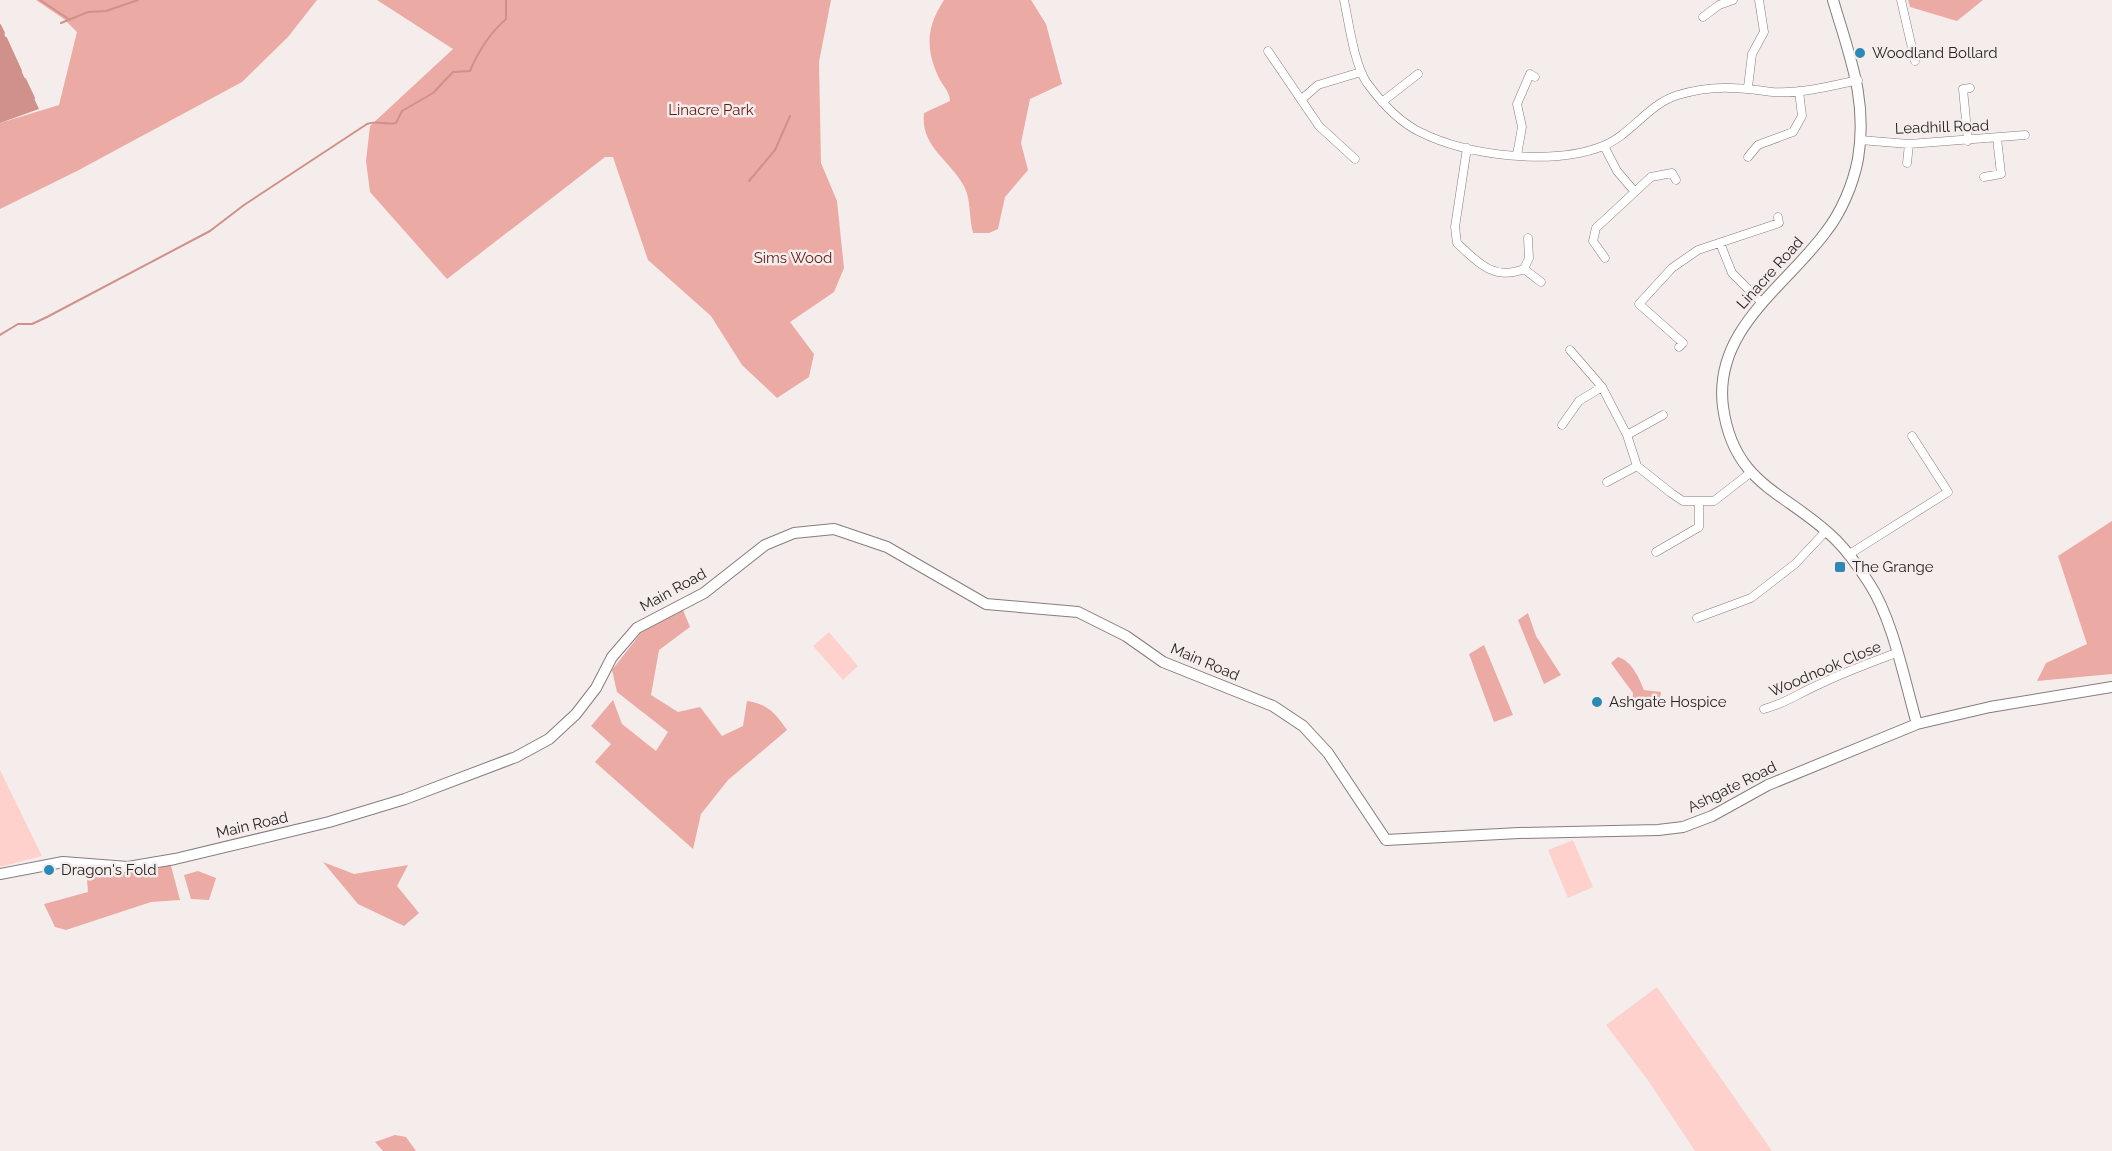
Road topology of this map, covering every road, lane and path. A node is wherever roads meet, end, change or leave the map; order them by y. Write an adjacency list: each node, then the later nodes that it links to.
1 (1344, 0): 9 (street)
2 (1733, 0): 6 (street)
3 (1759, 0): 13 (street)
4 (1833, 0): 12 (street, Linacre Road)
5 (1901, 0): 8 (street)
6 (1703, 17)
7 (1268, 51): 16 (street)
8 (1915, 61)
9 (1361, 72): 16 (street); 17 (street)
10 (1418, 74): 17 (street)
11 (1535, 77): 25 (street)
12 (1858, 80): 15 (street); 20 (street, Linacre Road)
13 (1748, 87): 15 (street); 23 (street)
14 (1970, 88): 21 (street)
15 (1799, 91): 26 (street)
16 (1302, 99): 27 (street)
17 (1382, 102): 24 (street)
18 (2025, 135): 19 (street, Leadhill Road)
19 (1997, 138): 21 (street, Leadhill Road); 29 (street)
20 (1860, 140): 22 (street, Leadhill Road); 38 (street, Linacre Road)
21 (1968, 141): 22 (street, Leadhill Road)
22 (1908, 144): 28 (street)
23 (1604, 146): 25 (street); 31 (street)
24 (1467, 148): 25 (street); 36 (street)
25 (1517, 155)
26 (1748, 157)
27 (1355, 159)
28 (1907, 163)
29 (1984, 177)
30 (1676, 180): 31 (street)
31 (1635, 192): 35 (street)
32 (1778, 217): 34 (street)
33 (1528, 238): 36 (street)
34 (1720, 243): 38 (street); 39 (street)
35 (1605, 258)
36 (1524, 268): 37 (street)
37 (1542, 282)
38 (1762, 303): 47 (street, Linacre Road)
39 (1679, 347)
40 (1570, 350): 41 (street)
41 (1602, 387): 43 (street); 44 (street)
42 (1663, 415): 44 (street)
43 (1562, 425)
44 (1627, 435): 46 (street)
45 (1912, 436): 52 (street)
46 (1637, 466): 48 (street); 49 (street)
47 (1750, 473): 49 (street); 50 (street, Linacre Road)
48 (1607, 482)
49 (1699, 503): 51 (street)
50 (1826, 531): 52 (street, Linacre Road); 53 (street)
51 (1656, 552)
52 (1848, 555): 54 (street, Linacre Road)
53 (1697, 618)
54 (1896, 654): 56 (street, Woodnook Close); 57 (street, Linacre Road)
55 (2112, 687): 57 (street, Ashgate Road)
56 (1764, 710)
57 (1917, 724): 58 (street, Ashgate Road)
58 (1367, 813): 59 (street, Main Road)
59 (0, 874)

